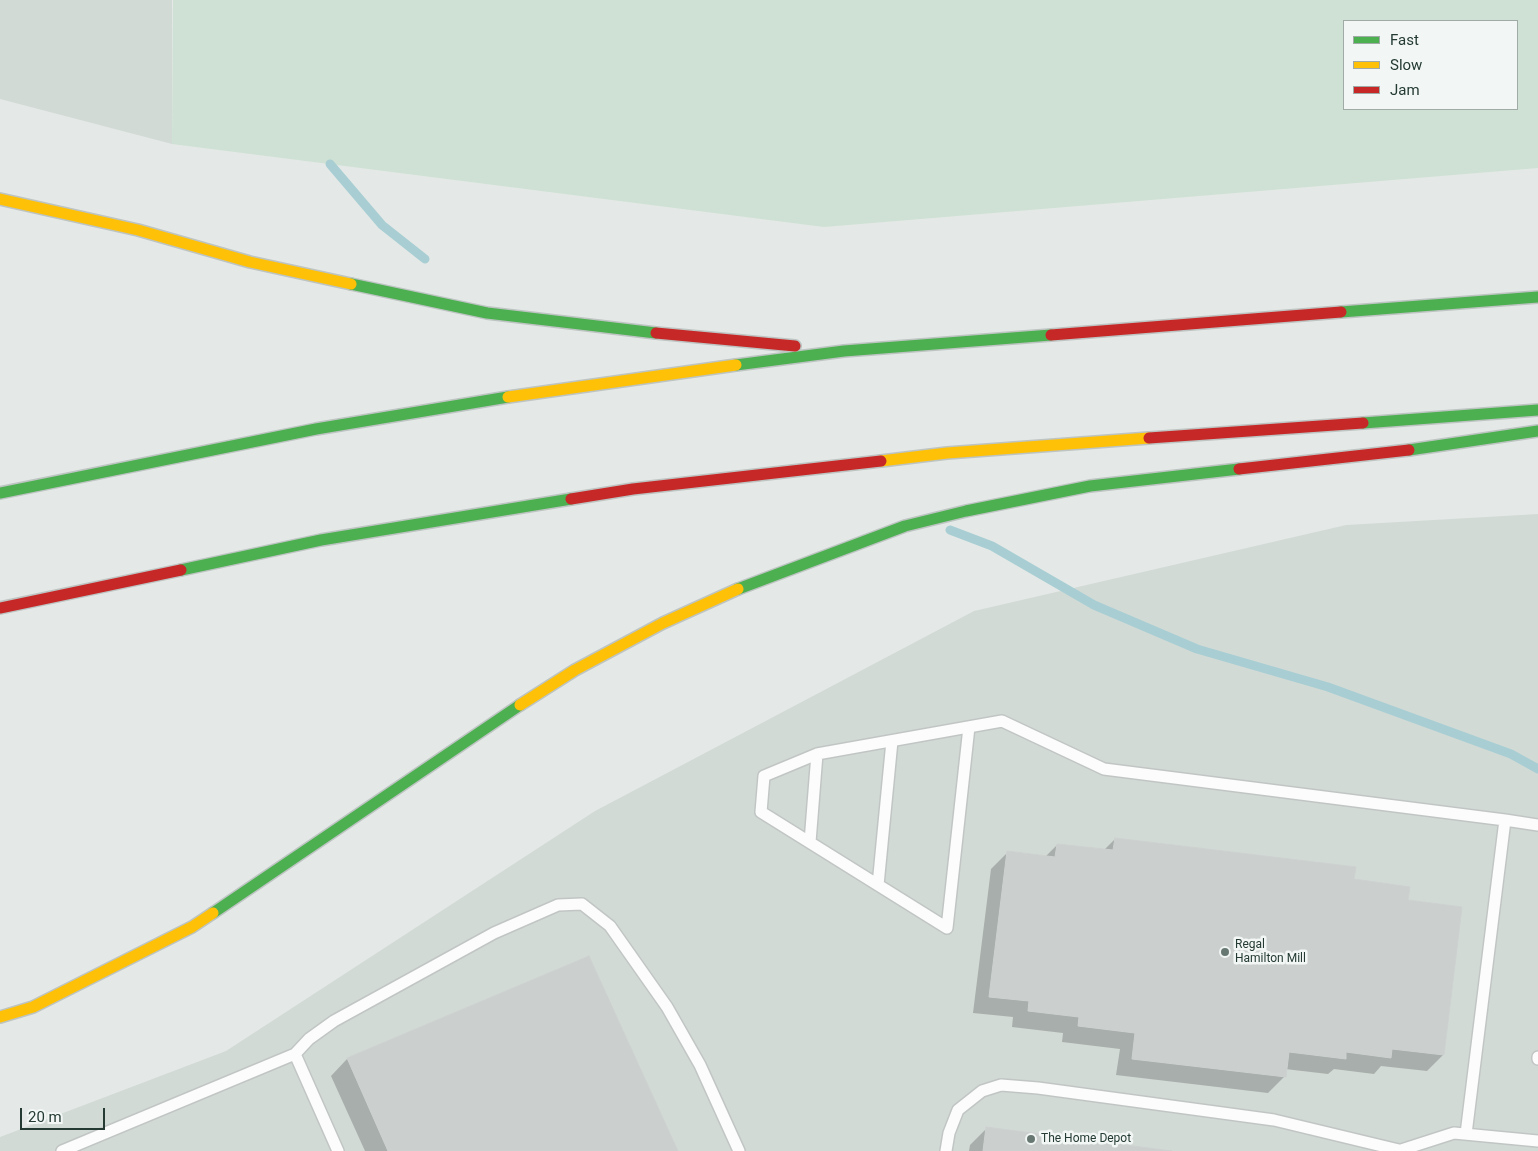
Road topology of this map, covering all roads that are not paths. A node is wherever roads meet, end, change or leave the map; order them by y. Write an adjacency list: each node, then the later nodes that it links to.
1 (0, 199): 3 (highway)
2 (1538, 297): 3 (highway)
3 (844, 351): 6 (highway)
4 (1538, 410): 7 (highway)
5 (1538, 430): 15 (highway)
6 (0, 494)
7 (0, 608)
8 (969, 728): 9 (lane); 11 (lane); 14 (lane)
9 (892, 741): 10 (lane); 14 (lane)
10 (817, 754): 13 (lane); 13 (lane)
11 (1505, 820): 12 (lane); 17 (lane)
12 (1538, 825)
13 (810, 842): 14 (lane)
14 (878, 885)
15 (0, 1017)
16 (295, 1054): 20 (lane); 21 (lane); 22 (lane)
17 (1466, 1134): 18 (lane); 19 (lane)
18 (1538, 1140)
19 (1399, 1150): 23 (lane)
20 (62, 1151)
21 (338, 1151)
22 (738, 1151)
23 (946, 1151)

